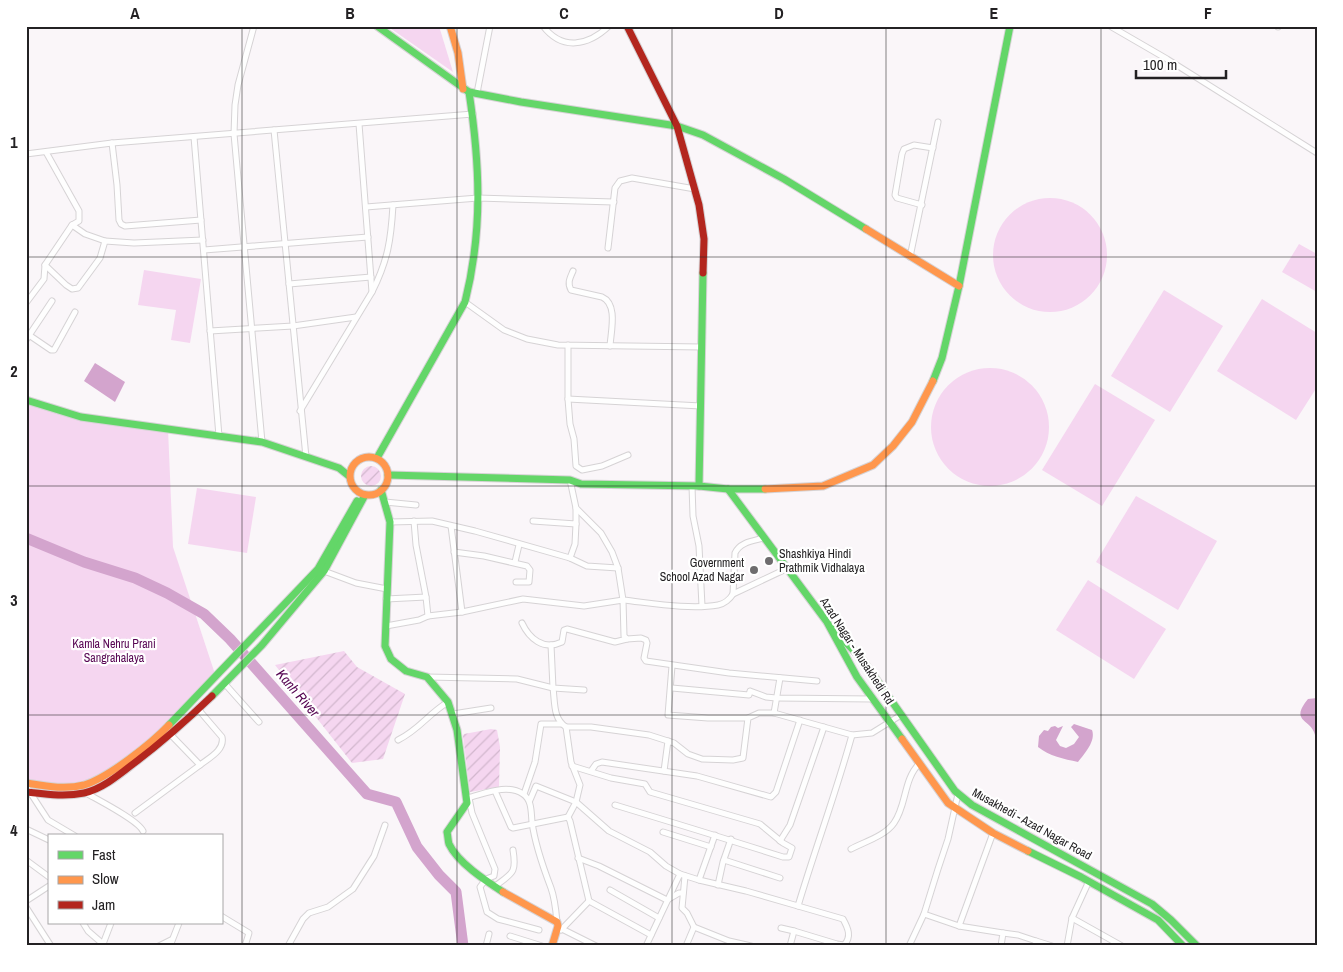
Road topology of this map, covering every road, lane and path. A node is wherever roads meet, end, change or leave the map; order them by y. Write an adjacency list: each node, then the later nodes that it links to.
1 (254, 26): 16 (street)
2 (378, 26): 10 (street)
3 (450, 26): 10 (street)
4 (490, 26): 10 (street)
5 (543, 26): 6 (street)
6 (609, 26)
7 (627, 26): 14 (street)
8 (1010, 26): 43 (street)
9 (1110, 26): 21 (street)
10 (470, 91): 11 (street); 14 (street)
11 (473, 114): 13 (street); 24 (street)
12 (938, 122): 19 (street)
13 (359, 124): 15 (street); 28 (street)
14 (677, 126): 23 (street); 38 (street)
15 (274, 130): 16 (street); 34 (street)
16 (234, 134): 17 (street); 35 (street)
17 (194, 137): 18 (street); 29 (street)
18 (112, 143): 20 (street); 29 (street)
19 (933, 148): 27 (street); 27 (street)
20 (46, 152): 22 (street); 30 (street)
21 (1317, 153)
22 (26, 154)
23 (695, 189): 25 (street); 56 (street)
24 (478, 198): 25 (street); 26 (street); 46 (street)
25 (614, 202): 36 (street)
26 (393, 205): 28 (street); 44 (street)
27 (922, 205): 38 (street)
28 (366, 208): 31 (street)
29 (201, 220): 32 (street)
30 (72, 225): 33 (street); 39 (street)
31 (368, 237): 34 (street); 41 (street)
32 (203, 240): 33 (street); 37 (street)
33 (105, 241): 39 (street)
34 (285, 243): 35 (street); 42 (street)
35 (244, 246): 37 (street); 51 (street)
36 (608, 248)
37 (204, 250): 52 (street)
38 (910, 257): 43 (street)
39 (46, 265): 47 (street)
40 (573, 271): 55 (street)
41 (371, 277): 42 (street); 44 (street)
42 (289, 284): 50 (street)
43 (959, 286): 70 (street)
44 (372, 292): 49 (street)
45 (52, 301): 53 (street)
46 (464, 302): 54 (street); 65 (street)
47 (26, 303)
48 (74, 312): 53 (street)
49 (356, 317): 50 (street); 60 (street)
50 (293, 326): 51 (street); 60 (street)
51 (253, 329): 52 (street); 62 (street)
52 (210, 331): 61 (street)
53 (27, 336)
54 (568, 345): 55 (street); 57 (street)
55 (610, 346): 56 (street)
56 (702, 346): 59 (street)
57 (568, 399): 59 (street); 63 (street)
58 (26, 400): 61 (street)
59 (701, 406): 69 (street)
60 (300, 411): 64 (street)
61 (219, 436): 62 (street)
62 (262, 442): 64 (street)
63 (628, 455)
64 (306, 457): 67 (street)
65 (377, 458): 66 (street); 67 (street)
66 (388, 475): 68 (street); 71 (street)
67 (349, 476): 72 (street)
68 (570, 480): 69 (street); 75 (street)
69 (696, 486): 70 (street); 95 (street)
70 (728, 489): 81 (street, Azad Nagar - Musakhedi Rd)
71 (382, 490): 72 (street); 73 (street)
72 (363, 494): 88 (street); 134 (street)
73 (385, 502): 74 (street); 78 (street)
74 (416, 505)
75 (576, 508): 79 (street); 86 (street)
76 (414, 521): 78 (street); 80 (street); 92 (street)
77 (533, 521): 79 (street)
78 (390, 522): 90 (street)
79 (576, 524): 84 (street)
80 (451, 526): 82 (street); 83 (street)
81 (764, 538): 87 (street, Azad Nagar - Musakhedi Rd); 91 (street)
82 (519, 545): 84 (street); 85 (street)
83 (454, 552): 85 (street); 96 (street)
84 (570, 558): 86 (street)
85 (515, 562): 89 (street)
86 (618, 568): 94 (street)
87 (786, 570): 91 (street); 98 (street, Azad Nagar - Musakhedi Rd)
88 (324, 571): 90 (street); 107 (street)
89 (516, 582)
90 (387, 589): 93 (street)
91 (733, 594): 95 (street)
92 (426, 597): 93 (street); 97 (street)
93 (386, 599): 100 (street)
94 (623, 600): 95 (street); 96 (street); 101 (street)
95 (702, 606)
96 (462, 612): 97 (street)
97 (428, 616): 100 (street)
98 (827, 622): 112 (street, Azad Nagar - Musakhedi Rd); 118 (street, Musakhedi - Azad Nagar Road)
99 (522, 623): 102 (street)
100 (386, 626): 104 (street)
101 (627, 639): 102 (street); 103 (street)
102 (551, 645): 108 (street)
103 (672, 666): 105 (street); 109 (street)
104 (427, 676): 108 (street); 113 (street)
105 (780, 678): 106 (street); 111 (street)
106 (817, 681)
107 (225, 684): 115 (street); 121 (street)
108 (553, 688): 110 (street); 123 (street)
109 (672, 688): 111 (street); 119 (street)
110 (584, 690)
111 (776, 698): 112 (street); 116 (street)
112 (874, 699): 122 (street, Azad Nagar - Musakhedi Rd)
113 (448, 702): 117 (street); 127 (street)
114 (491, 708): 117 (street)
115 (198, 709): 125 (street); 130 (street)
116 (774, 713): 119 (street); 120 (street)
117 (453, 714): 140 (street)
118 (901, 715): 122 (street); 139 (street, Musakhedi - Azad Nagar Road)
119 (748, 718): 128 (street)
120 (800, 720): 124 (street); 133 (street)
121 (260, 722)
122 (890, 722): 126 (street); 129 (street, Azad Nagar - Musakhedi Rd)
123 (563, 725): 128 (street); 131 (street); 138 (street)
124 (824, 727): 126 (street); 157 (street)
125 (170, 735): 130 (street); 137 (street)
126 (852, 735): 180 (street)
127 (398, 740)
128 (668, 741): 133 (street)
129 (920, 763): 144 (street, Azad Nagar - Musakhedi Rd); 159 (street)
130 (200, 765): 145 (street)
131 (572, 766): 132 (street); 142 (street)
132 (591, 771): 133 (street); 157 (street)
133 (664, 771)
134 (26, 784): 136 (street)
135 (495, 791): 138 (street); 140 (street); 148 (street)
136 (29, 793): 137 (street); 153 (street)
137 (86, 793): 150 (street)
138 (524, 794): 141 (street)
139 (958, 794): 144 (street); 164 (street, Musakhedi - Azad Nagar Road)
140 (468, 798): 169 (street); 169 (street)
141 (530, 800): 142 (street); 148 (street)
142 (576, 802): 146 (street); 165 (street)
143 (615, 805): 154 (street)
144 (951, 805): 152 (street); 182 (street)
145 (136, 813)
146 (568, 817): 148 (street); 161 (street)
147 (385, 825): 207 (street)
148 (532, 825): 189 (street)
149 (26, 829): 156 (street)
150 (143, 831)
151 (663, 832): 158 (street)
152 (993, 832): 167 (street); 190 (street)
153 (66, 834)
154 (715, 835): 155 (street); 158 (street)
155 (731, 839): 157 (street); 163 (street)
156 (48, 840)
157 (780, 841)
158 (711, 847): 170 (street)
159 (851, 849)
160 (513, 850): 174 (street)
161 (578, 858): 177 (street); 179 (street)
162 (26, 860): 166 (street)
163 (724, 860): 168 (street); 172 (street)
164 (1085, 867): 167 (street); 221 (street, Musakhedi - Azad Nagar Road)
165 (683, 875): 170 (street); 176 (street); 177 (street)
166 (47, 876)
167 (1081, 877): 171 (street)
168 (780, 878)
169 (486, 879): 174 (street); 193 (street)
170 (699, 880): 172 (street)
171 (1089, 881): 185 (street); 220 (street)
172 (718, 885): 180 (street)
173 (48, 887): 178 (street)
174 (494, 888): 189 (street)
175 (610, 890): 184 (street)
176 (683, 894): 177 (street); 191 (street)
177 (668, 900): 184 (street)
178 (26, 901)
179 (589, 901): 189 (street); 197 (street)
180 (798, 906): 194 (street)
181 (26, 907): 204 (street)
182 (924, 914): 190 (street); 203 (street)
183 (222, 917): 206 (street)
184 (659, 918): 197 (street)
185 (1072, 918): 218 (street); 219 (street)
186 (84, 924): 202 (street)
187 (111, 924): 202 (street)
188 (179, 924): 199 (street)
189 (559, 926): 210 (street); 211 (street)
190 (959, 926): 195 (street)
191 (694, 927): 200 (street); 213 (street)
192 (781, 928): 194 (street)
193 (539, 930)
194 (794, 931): 215 (street)
195 (1003, 933): 201 (street); 216 (street)
196 (489, 934): 208 (street)
197 (651, 935): 212 (street)
198 (510, 936): 209 (street)
199 (171, 943): 205 (street)
200 (728, 943): 214 (street)
201 (1035, 943): 217 (street)
202 (103, 945)
203 (912, 945)
204 (51, 946)
205 (159, 946)
206 (245, 946)
207 (288, 946)
208 (486, 946)
209 (542, 946)
210 (552, 946)
211 (596, 946)
212 (646, 946)
213 (686, 946)
214 (751, 946)
215 (790, 946)
216 (1000, 946)
217 (1052, 946)
218 (1067, 946)
219 (1122, 946)
220 (1183, 946)
221 (1197, 946)

